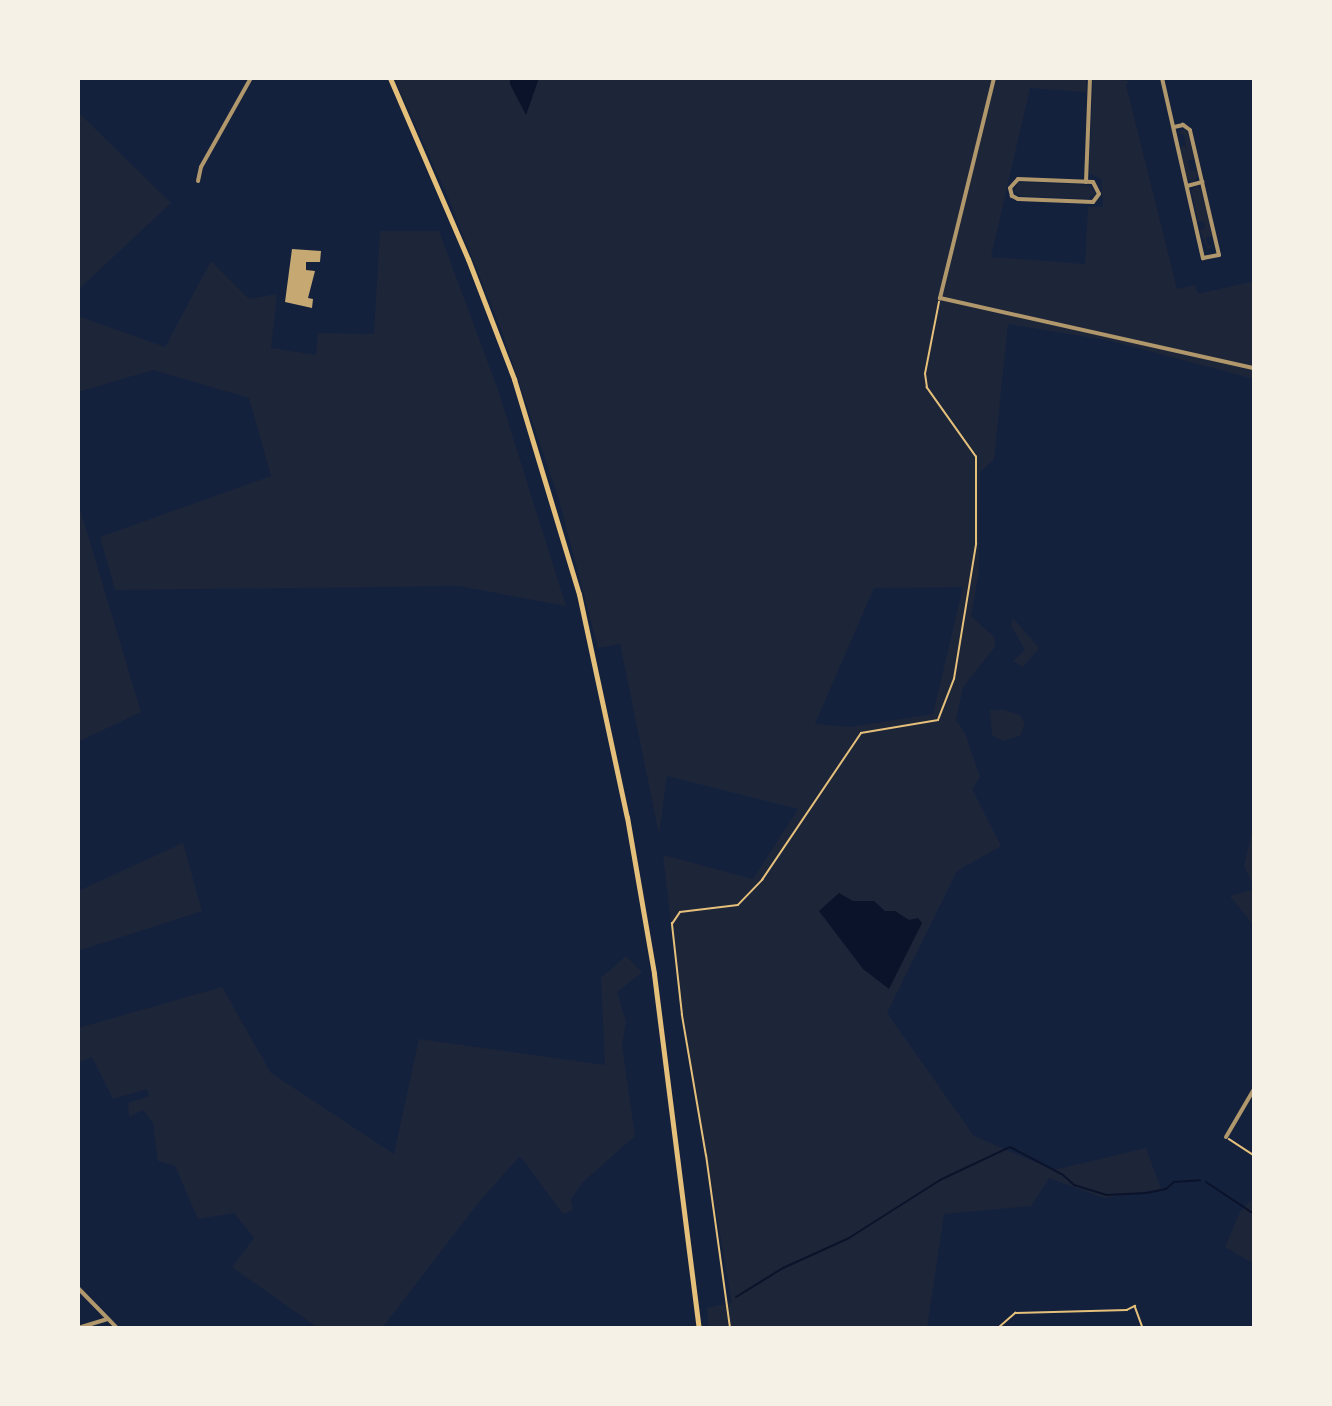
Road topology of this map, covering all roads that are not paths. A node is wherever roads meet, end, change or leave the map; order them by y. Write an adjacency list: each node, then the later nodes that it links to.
1 (251, 78): 7 (street)
2 (390, 78): 18 (main road)
3 (994, 78): 11 (street)
4 (1090, 78): 8 (street)
5 (1162, 78): 6 (street)
6 (1174, 127): 9 (street); 10 (street)
7 (198, 181)
8 (1086, 182): 8 (street)
9 (1202, 182): 10 (street); 10 (street)
10 (1187, 186)
11 (1254, 368)
12 (1254, 1089): 13 (street)
13 (1226, 1137)
14 (78, 1288): 15 (street)
15 (107, 1319): 16 (street); 17 (street)
16 (78, 1328)
17 (117, 1328)
18 (699, 1328)

